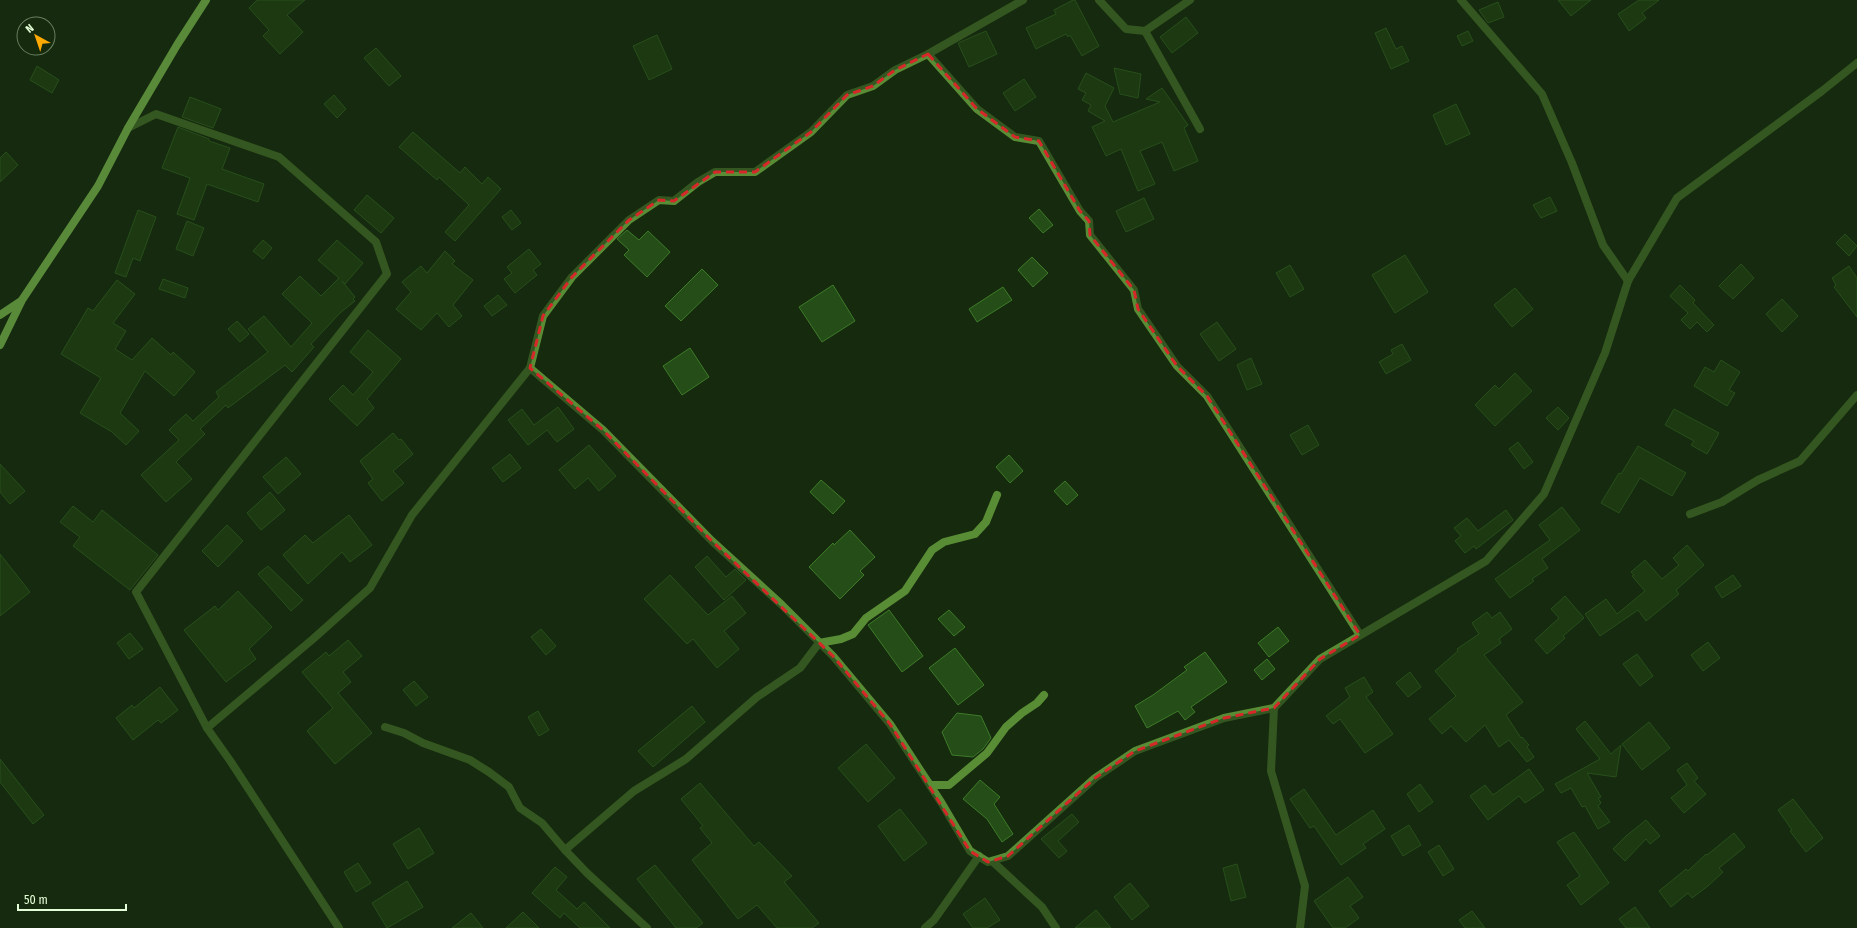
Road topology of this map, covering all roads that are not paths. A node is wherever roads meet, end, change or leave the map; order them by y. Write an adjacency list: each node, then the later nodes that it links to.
1 (206, 0): 9 (main road)
2 (1023, 0): 7 (street)
3 (1099, 0): 6 (street)
4 (1190, 0): 6 (street)
5 (1461, 0): 11 (street)
6 (1145, 31): 10 (street)
7 (928, 54): 15 (street); 19 (street)
8 (1857, 63): 11 (street)
9 (128, 128): 12 (main road); 24 (street)
10 (1200, 129)
11 (1628, 281): 19 (street)
12 (22, 300): 13 (main road); 14 (main road)
13 (0, 315)
14 (0, 345)
15 (530, 368): 20 (street); 24 (street)
16 (1857, 395): 18 (street)
17 (997, 495): 20 (street)
18 (1690, 514)
19 (1360, 635): 22 (street)
20 (819, 642): 25 (street); 26 (street)
21 (1044, 695): 25 (street)
22 (1274, 708): 28 (street); 33 (street)
23 (385, 727): 26 (street)
24 (207, 728): 29 (street)
25 (930, 785): 27 (street)
26 (565, 850): 30 (street)
27 (979, 856): 28 (street); 31 (street)
28 (992, 861): 32 (street)
29 (339, 928)
30 (647, 928)
31 (926, 928)
32 (1056, 928)
33 (1300, 928)

